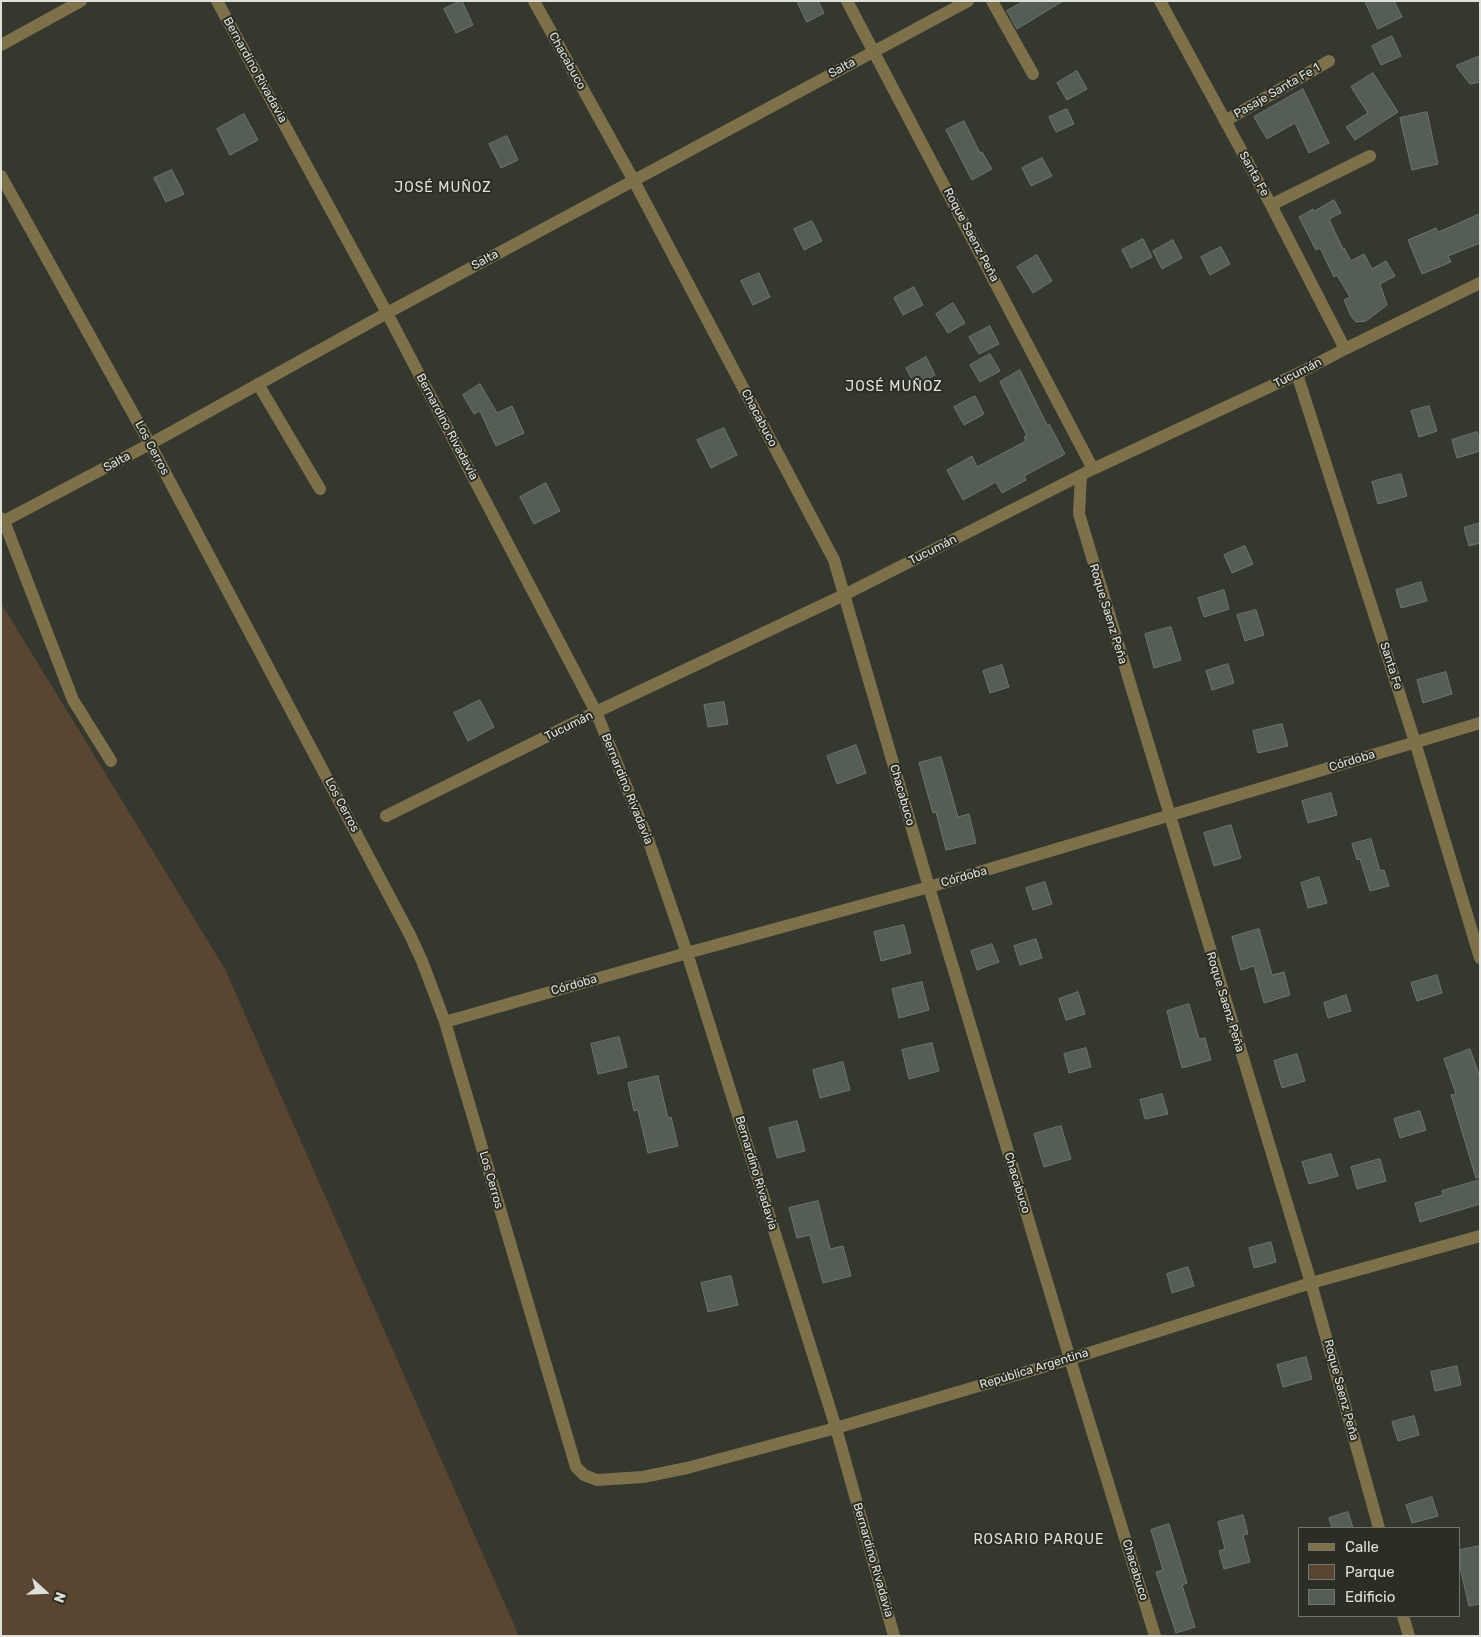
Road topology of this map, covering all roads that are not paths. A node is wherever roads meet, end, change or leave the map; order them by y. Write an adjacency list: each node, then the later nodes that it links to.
1 (81, 1): 8 (street)
2 (217, 1): 18 (street, Bernardino Rivadavia)
3 (534, 1): 15 (street, Chacabuco)
4 (848, 1): 9 (street, Roque Saenz Peña)
5 (968, 1): 9 (street, Salta)
6 (992, 1): 11 (street)
7 (1160, 1): 12 (street, Santa Fe)
8 (1, 45)
9 (874, 51): 15 (street, Salta); 23 (street, Roque Saenz Peña)
10 (1328, 61): 12 (street, Pasaje Santa Fe 1)
11 (1033, 74)
12 (1225, 121): 16 (street, Santa Fe)
13 (1370, 156): 16 (street)
14 (1, 176): 22 (street, Los Cerros)
15 (634, 181): 18 (street, Salta); 27 (street, Chacabuco)
16 (1271, 205): 19 (street, Santa Fe)
17 (1480, 283): 19 (street, Tucumán)
18 (387, 312): 21 (street, Salta); 28 (street, Bernardino Rivadavia)
19 (1345, 349): 20 (street, Tucumán)
20 (1298, 374): 23 (street, Tucumán); 30 (street, Santa Fe)
21 (258, 384): 22 (street, Salta); 25 (street)
22 (150, 444): 26 (street, Salta); 37 (street, Los Cerros)
23 (1093, 469): 24 (street, Tucumán)
24 (1081, 475): 27 (street, Tucumán); 33 (street, Roque Saenz Peña)
25 (320, 490)
26 (3, 519): 31 (street)
27 (844, 595): 28 (street, Tucumán); 34 (street, Chacabuco)
28 (596, 712): 32 (street, Tucumán); 35 (street, Bernardino Rivadavia)
29 (1480, 723): 30 (street, Córdoba)
30 (1415, 742): 33 (street, Córdoba); 36 (street, Santa Fe)
31 (111, 761)
32 (386, 816)
33 (1169, 817): 34 (street, Córdoba); 39 (street, Roque Saenz Peña)
34 (929, 887): 35 (street, Córdoba); 40 (street, Chacabuco)
35 (687, 953): 37 (street, Córdoba); 41 (street, Bernardino Rivadavia)
36 (1480, 958)
37 (445, 1022): 42 (street, Los Cerros)
38 (1480, 1236): 39 (street, República Argentina)
39 (1311, 1283): 40 (street, República Argentina); 43 (street, Roque Saenz Peña)
40 (1070, 1359): 41 (street, República Argentina); 46 (street, Chacabuco)
41 (836, 1428): 42 (street, República Argentina); 45 (street, Bernardino Rivadavia)
42 (584, 1475)
43 (1379, 1527)
44 (1403, 1617): 47 (street)
45 (894, 1636)
46 (1155, 1636)
47 (1409, 1636)

